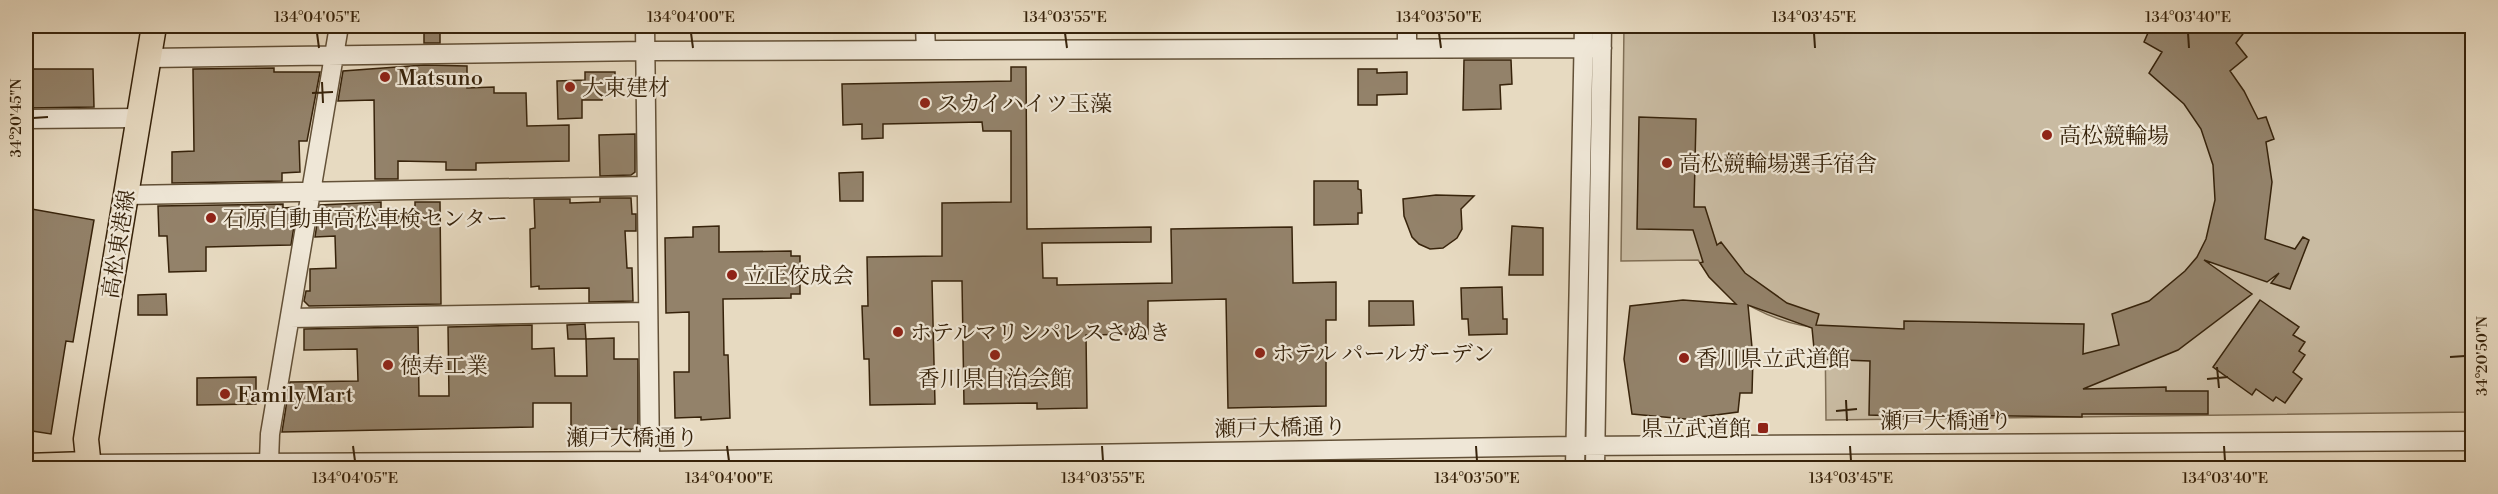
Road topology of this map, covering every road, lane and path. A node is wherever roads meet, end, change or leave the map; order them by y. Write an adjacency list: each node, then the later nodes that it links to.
1 (154, 26): 13 (main road, 高松東港線)
2 (339, 26): 12 (street)
3 (645, 26): 11 (street)
4 (926, 26): 10 (street)
5 (1407, 26): 8 (street)
6 (1584, 26): 9 (street)
7 (1602, 26): 9 (street)
8 (1407, 47): 9 (street); 10 (street)
9 (1592, 48): 22 (street); 23 (street)
10 (926, 50): 11 (street)
11 (645, 51): 12 (street); 16 (street)
12 (334, 55): 13 (street); 17 (street)
13 (148, 58): 14 (main road, 高松東港線)
14 (139, 118): 15 (street); 18 (main road, 高松東港線)
15 (26, 119)
16 (646, 186): 17 (street); 19 (street)
17 (311, 190): 18 (street); 20 (street)
18 (126, 195): 28 (main road, 高松東港線)
19 (647, 312): 20 (street); 25 (street)
20 (290, 318): 24 (street)
21 (2472, 441): 22 (street, 瀬戸大橋通り)
22 (1596, 446): 23 (street, 瀬戸大橋通り); 30 (street)
23 (1576, 447): 26 (street, 瀬戸大橋通り); 29 (street)
24 (269, 461): 25 (street, 瀬戸大橋通り); 28 (street, 瀬戸大橋通り)
25 (650, 461): 26 (street, 瀬戸大橋通り)
26 (916, 463)
27 (26, 466): 28 (main road)
28 (88, 466)
29 (1575, 468)
30 (1595, 468)

